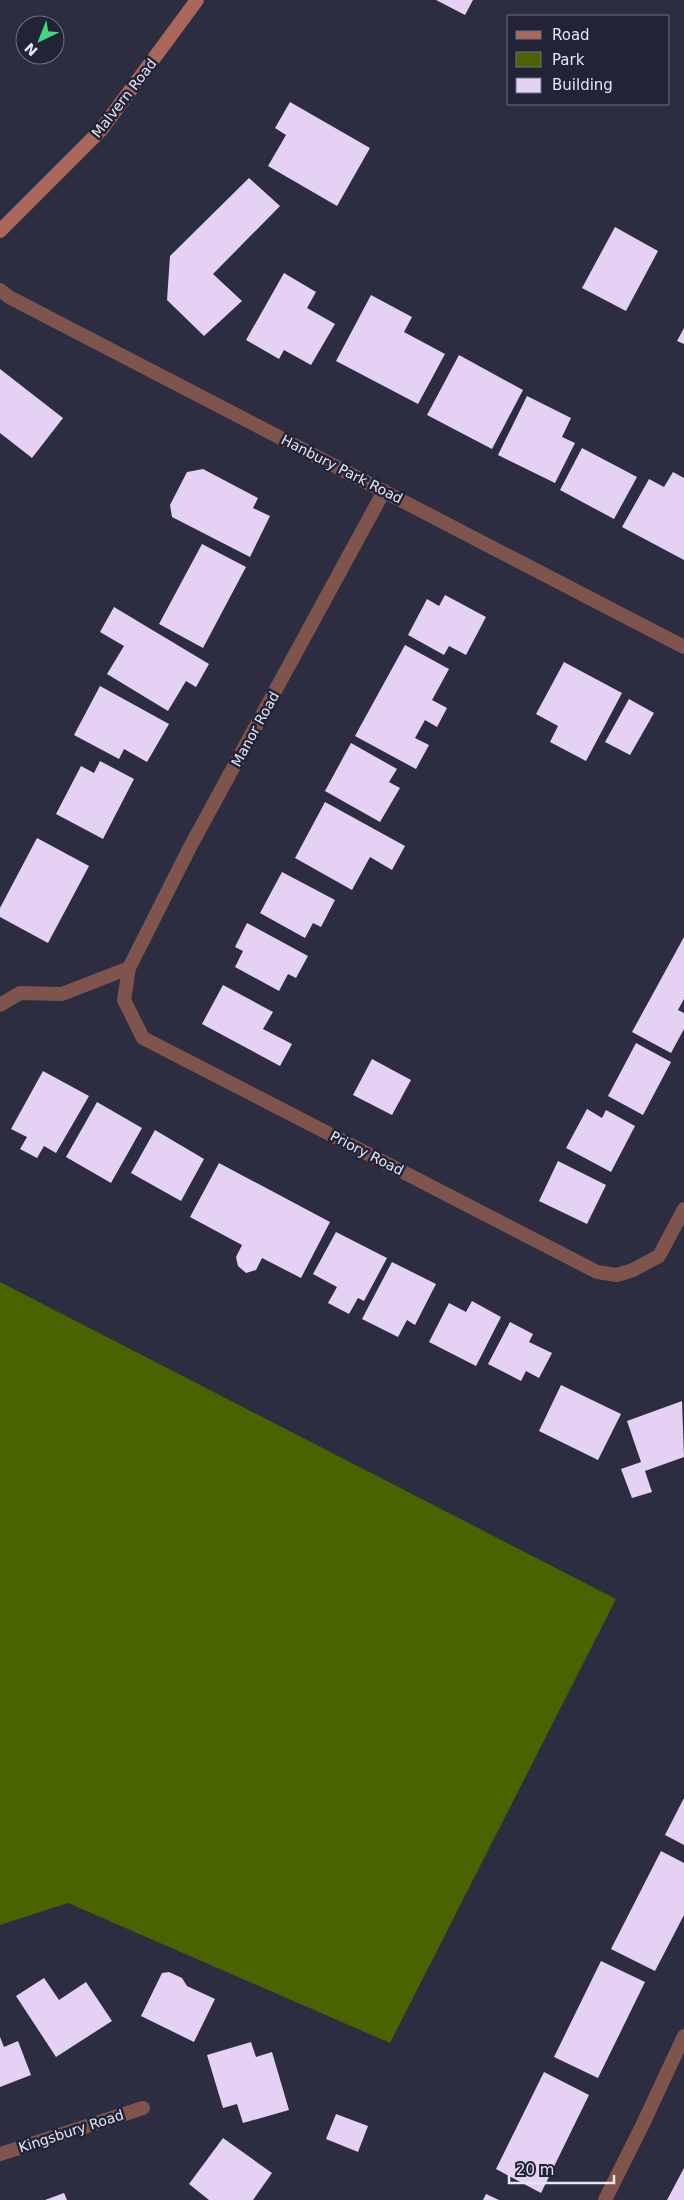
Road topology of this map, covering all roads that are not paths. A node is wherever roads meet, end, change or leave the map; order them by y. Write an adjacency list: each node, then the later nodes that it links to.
1 (197, 0): 2 (main road, Malvern Road)
2 (0, 232)
3 (0, 290): 4 (street, Hanbury Park Road)
4 (384, 492): 5 (street, Hanbury Park Road); 6 (street, Manor Road)
5 (684, 647)
6 (129, 968): 7 (street); 8 (street, Priory Road)
7 (0, 1005)
8 (684, 1209)
9 (684, 2036): 12 (street)
10 (143, 2108): 11 (street, Kingsbury Road)
11 (0, 2154)
12 (605, 2200)

